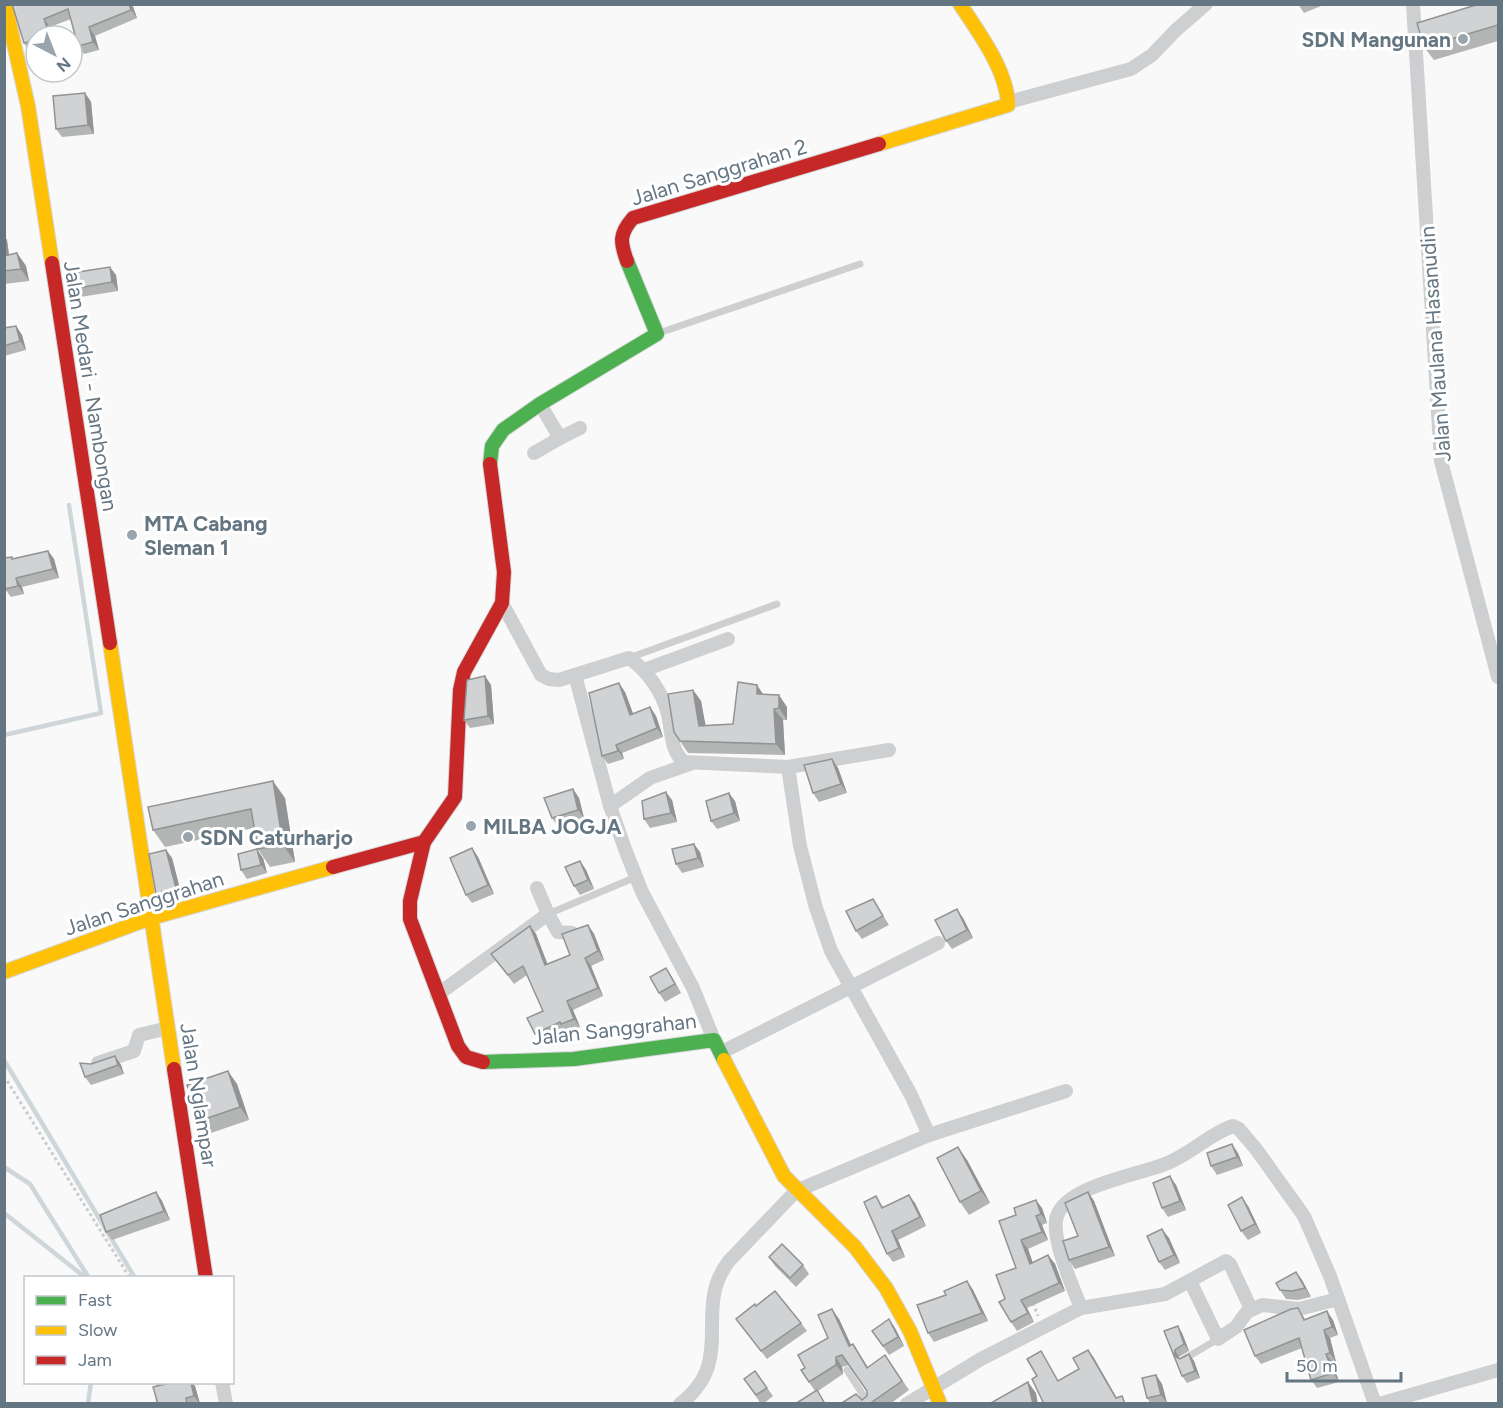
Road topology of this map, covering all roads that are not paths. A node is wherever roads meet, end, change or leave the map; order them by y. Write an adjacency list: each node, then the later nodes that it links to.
1 (5, 4): 27 (street, Jalan Medari - Nambongan)
2 (960, 4): 5 (street)
3 (1206, 4): 5 (street)
4 (1413, 4): 17 (street, Jalan Maulana Hasanudin)
5 (1009, 102): 7 (street, Jalan Sanggrahan 2)
6 (860, 264): 7 (lane)
7 (657, 334): 8 (street)
8 (540, 404): 10 (street); 12 (street)
9 (580, 428): 10 (street)
10 (560, 438): 11 (street)
11 (534, 453)
12 (502, 603): 18 (street); 23 (street)
13 (777, 604): 15 (lane)
14 (728, 639): 16 (street)
15 (629, 658): 16 (street); 18 (street)
16 (644, 670): 20 (street)
17 (1498, 670)
18 (575, 675): 22 (street)
19 (889, 750): 21 (street)
20 (690, 764): 21 (street); 22 (street)
21 (789, 767): 31 (street)
22 (610, 806): 24 (street)
23 (424, 842): 27 (street, Jalan Sanggrahan); 32 (street, Jalan Sanggrahan)
24 (636, 876): 26 (lane); 34 (street)
25 (537, 888): 26 (street)
26 (548, 914): 28 (street); 32 (street)
27 (151, 918): 30 (street, Jalan Sanggrahan); 33 (street, Jalan Nglampar)
28 (572, 933)
29 (938, 943): 31 (street)
30 (4, 972)
31 (852, 988): 35 (street); 38 (street)
32 (437, 994): 34 (street, Jalan Sanggrahan)
33 (168, 1028): 36 (street); 40 (street, Jalan Nglampar)
34 (714, 1040): 35 (street, Jalan Sanggrahan)
35 (720, 1053): 39 (street, Jalan Sanggrahan)
36 (94, 1064)
37 (1066, 1091): 38 (street)
38 (929, 1135): 39 (street)
39 (796, 1191): 50 (street, Jalan Sanggrahan); 52 (street)
40 (206, 1276)
41 (1190, 1281): 43 (street); 44 (street); 45 (street)
42 (1338, 1299): 43 (street); 44 (street); 56 (street)
43 (1081, 1308): 50 (street)
44 (1251, 1309): 45 (street)
45 (1218, 1339): 46 (lane)
46 (1184, 1360)
47 (847, 1370): 53 (lane)
48 (1498, 1370): 56 (street)
49 (222, 1384): 51 (street)
50 (934, 1385): 54 (street); 55 (street, Jalan Sanggrahan)
51 (226, 1404)
52 (680, 1404)
53 (869, 1404)
54 (907, 1404)
55 (940, 1404)
56 (1377, 1404)

